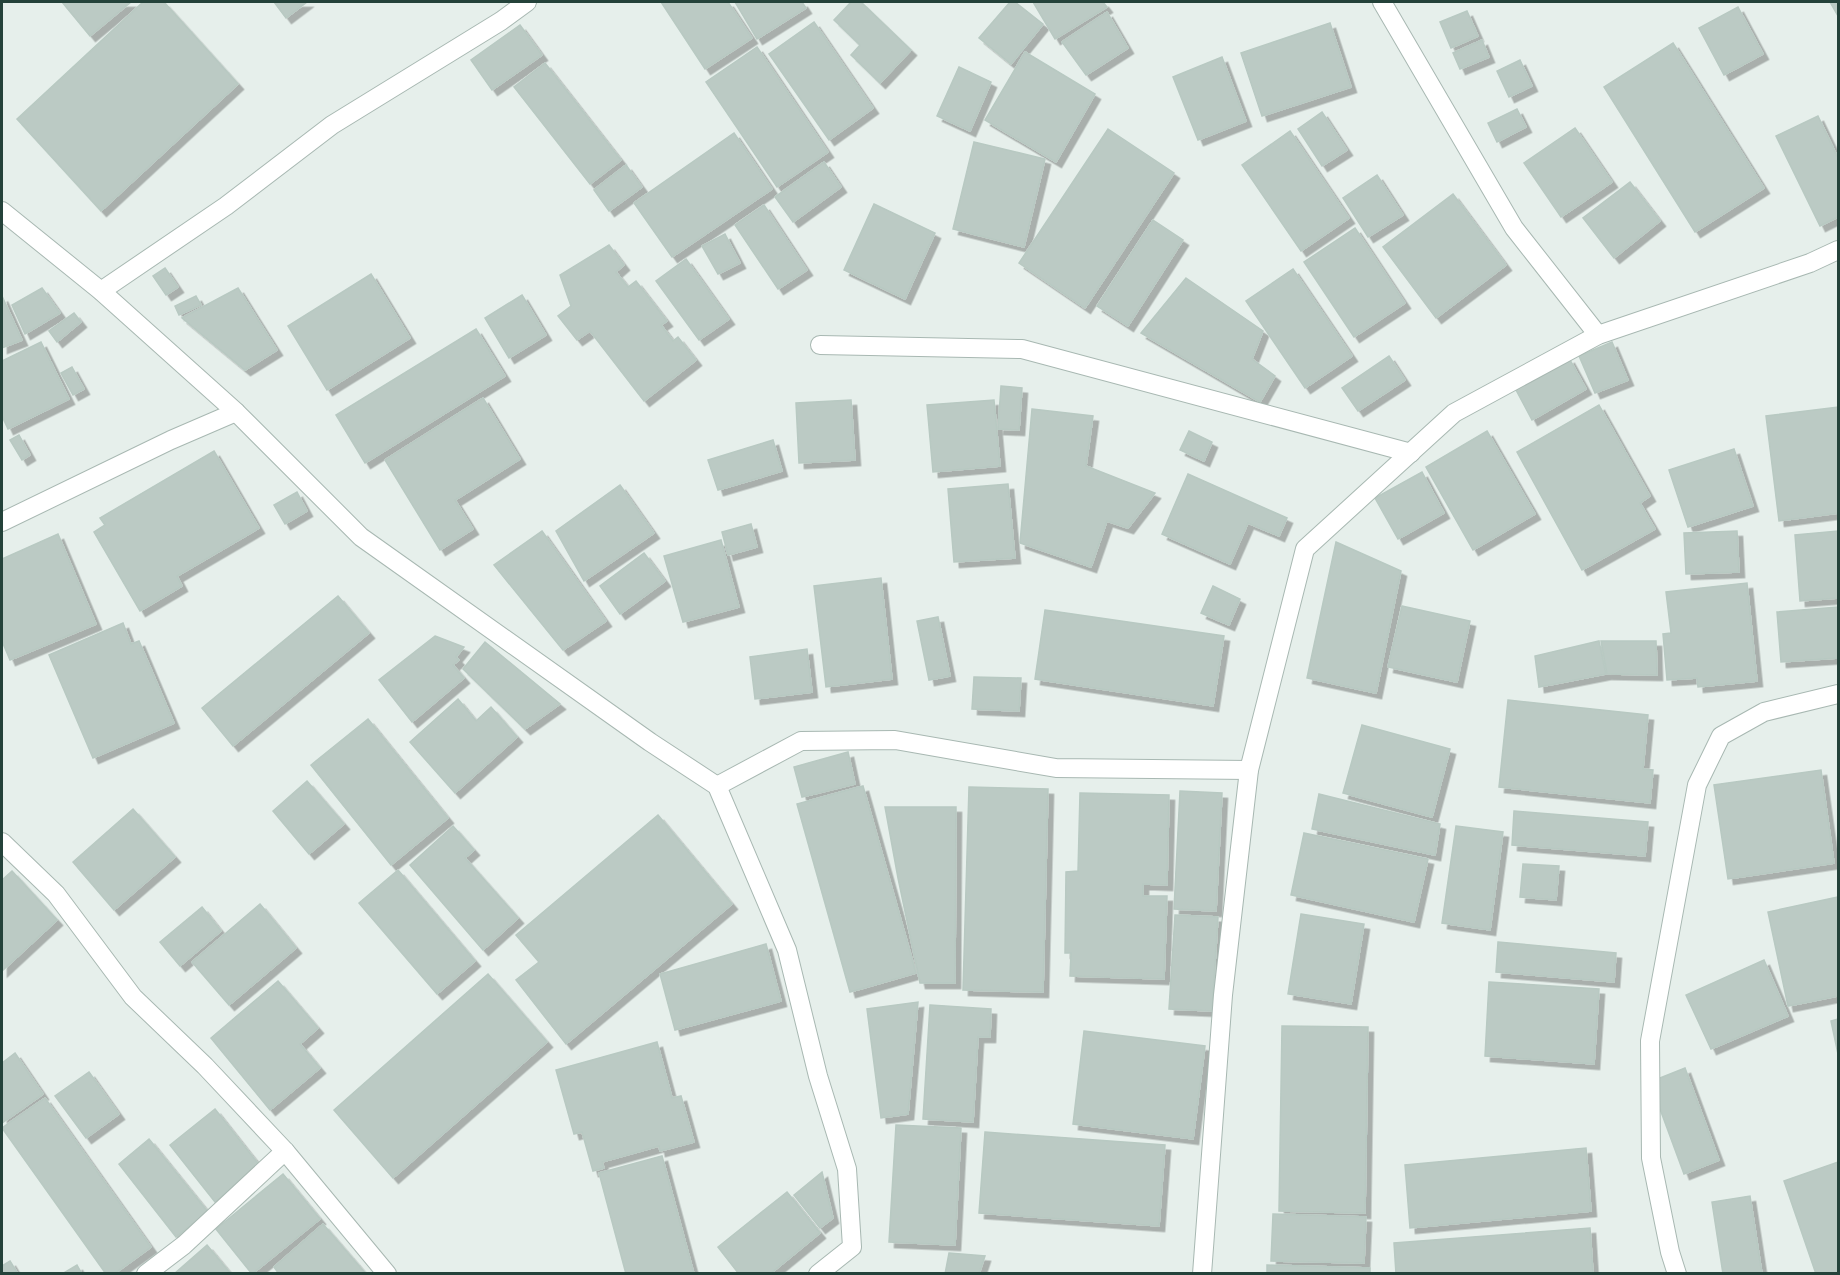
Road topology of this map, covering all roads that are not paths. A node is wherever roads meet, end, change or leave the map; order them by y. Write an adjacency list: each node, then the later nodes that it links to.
1 (527, 2): 5 (street)
2 (1382, 2): 6 (street)
3 (2, 211): 5 (street)
4 (1839, 250): 6 (street)
5 (101, 291): 8 (street)
6 (1598, 335): 9 (street)
7 (820, 345): 9 (street)
8 (236, 412): 10 (street); 13 (street)
9 (1411, 453): 12 (street)
10 (2, 522)
11 (1839, 694): 20 (street)
12 (1248, 770): 13 (street); 19 (street)
13 (717, 786): 18 (street)
14 (2, 842): 15 (street)
15 (285, 1151): 16 (street); 17 (street)
16 (146, 1274)
17 (387, 1274)
18 (818, 1274)
19 (1202, 1274)
20 (1677, 1274)

